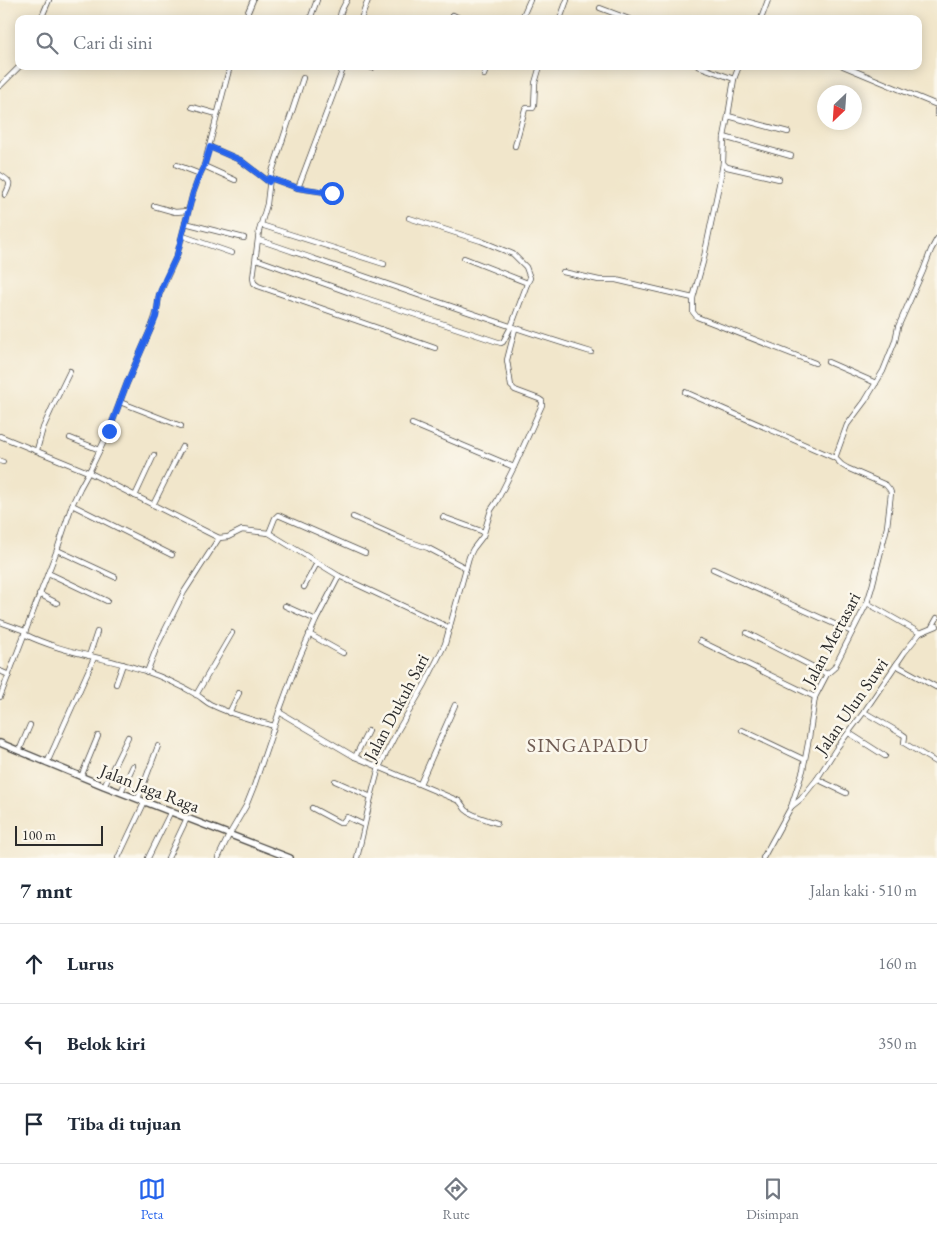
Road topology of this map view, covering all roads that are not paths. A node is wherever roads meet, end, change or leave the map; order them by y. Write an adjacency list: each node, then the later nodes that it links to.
1 (49, 0): 10 (street)
2 (253, 0): 11 (street)
3 (317, 0): 12 (street)
4 (346, 0): 13 (street)
5 (368, 0): 14 (street)
6 (530, 0): 15 (street)
7 (567, 0): 16 (street)
8 (768, 0): 18 (street)
9 (600, 8): 17 (street)
10 (43, 15)
11 (247, 15)
12 (311, 15)
13 (340, 15)
14 (362, 15)
15 (523, 15)
16 (561, 15)
17 (618, 15)
18 (762, 15)
19 (16, 70): 30 (street)
20 (229, 70): 33 (street)
21 (342, 70): 48 (street)
22 (486, 70): 27 (street)
23 (539, 70): 37 (street)
24 (709, 70): 29 (street)
25 (737, 70): 29 (street)
26 (853, 70): 31 (street)
27 (484, 76)
28 (303, 78): 47 (street)
29 (734, 79): 34 (street)
30 (0, 86)
31 (937, 105)
32 (192, 107): 33 (street)
33 (217, 114): 38 (street)
34 (728, 116): 35 (street); 36 (street)
35 (788, 132)
36 (724, 136): 39 (street); 40 (street)
37 (515, 146)
38 (210, 147): 42 (street); 47 (street)
39 (791, 156)
40 (723, 163): 45 (street); 66 (street)
41 (177, 165): 43 (street)
42 (204, 166): 43 (street); 46 (street)
43 (200, 174): 52 (street)
44 (0, 175): 50 (street)
45 (779, 179)
46 (235, 180)
47 (270, 180): 48 (street); 55 (street)
48 (298, 188): 49 (street)
49 (332, 193)
50 (5, 195)
51 (154, 206): 52 (street)
52 (188, 211): 54 (street)
53 (409, 218): 65 (street)
54 (185, 223): 56 (street); 57 (street)
55 (261, 225): 59 (street); 63 (street)
56 (183, 236): 60 (street); 75 (street)
57 (244, 238)
58 (937, 238): 73 (street)
59 (258, 240): 62 (street); 67 (street)
60 (232, 253)
61 (464, 258): 65 (street)
62 (256, 259): 67 (street); 68 (street)
63 (384, 264)
64 (563, 272): 66 (street)
65 (528, 284): 67 (street)
66 (693, 298): 71 (street)
67 (513, 328): 69 (street); 85 (street, Jalan Dukuh Sari)
68 (435, 348)
69 (591, 352)
70 (828, 362): 73 (street)
71 (815, 363)
72 (70, 370): 81 (street)
73 (876, 383): 84 (street)
74 (685, 392): 84 (street)
75 (120, 402): 77 (street); 82 (street)
76 (412, 424): 85 (street)
77 (180, 426)
78 (0, 436): 81 (street)
79 (70, 438): 82 (street)
80 (182, 447): 89 (street)
81 (38, 450): 86 (street)
82 (100, 450): 86 (street)
83 (154, 456): 87 (street)
84 (835, 458): 108 (street, Jalan Mertasari)
85 (514, 467): 92 (street, Jalan Dukuh Sari)
86 (88, 472): 87 (street); 88 (street)
87 (135, 496): 89 (street)
88 (72, 505): 95 (street); 97 (street)
89 (153, 505): 94 (street)
90 (352, 517): 99 (street)
91 (444, 517): 92 (street)
92 (484, 532): 99 (street, Jalan Dukuh Sari)
93 (269, 533): 94 (street); 96 (street); 98 (street)
94 (219, 538): 128 (street)
95 (57, 550): 101 (street); 103 (street)
96 (365, 552)
97 (172, 555)
98 (317, 563): 102 (street); 104 (street)
99 (466, 568): 114 (street, Jalan Dukuh Sari)
100 (712, 569): 117 (street)
101 (48, 573): 105 (street); 106 (street)
102 (339, 576): 111 (street); 114 (street)
103 (116, 577)
104 (304, 587)
105 (39, 594): 107 (street); 118 (street)
106 (107, 601)
107 (57, 603)
108 (867, 603): 117 (street, Jalan Mertasari); 120 (street)
109 (285, 606): 111 (street)
110 (937, 618): 113 (street)
111 (316, 620): 121 (street)
112 (0, 622): 118 (street)
113 (934, 627): 120 (street, Jalan Ulun Suwi)
114 (450, 628): 157 (street, Jalan Dukuh Sari)
115 (97, 632): 124 (street)
116 (747, 632): 130 (street)
117 (852, 632): 130 (street, Jalan Mertasari)
118 (25, 633): 124 (street); 129 (street)
119 (232, 633): 134 (street)
120 (920, 633): 126 (street, Jalan Ulun Suwi)
121 (309, 634): 123 (street); 138 (street)
122 (700, 641): 136 (street)
123 (344, 653)
124 (91, 657): 125 (street); 154 (street)
125 (123, 664): 128 (street); 131 (street)
126 (896, 665): 132 (street); 139 (street, Jalan Ulun Suwi)
127 (0, 671): 129 (street)
128 (147, 672): 134 (street)
129 (9, 674): 135 (street)
130 (827, 674): 136 (street, Jalan Mertasari)
131 (116, 684)
132 (936, 687)
133 (239, 693): 140 (street)
134 (196, 695): 140 (street)
135 (0, 697)
136 (815, 698): 153 (street, Jalan Mertasari)
137 (455, 705): 161 (street)
138 (278, 712): 142 (street); 152 (street)
139 (864, 712): 145 (street, Jalan Ulun Suwi); 155 (street)
140 (230, 713): 142 (street)
141 (30, 725): 150 (street)
142 (274, 726): 173 (street)
143 (742, 730): 153 (street)
144 (368, 731): 152 (street)
145 (849, 733): 151 (street); 159 (street, Jalan Ulun Suwi)
146 (98, 736): 158 (street)
147 (128, 737): 162 (street)
148 (0, 744): 150 (street, Jalan Jaga Raga)
149 (158, 746): 166 (street)
150 (19, 751): 154 (street, Jalan Jaga Raga)
151 (885, 756)
152 (355, 757): 157 (street)
153 (805, 760): 167 (street, Jalan Mertasari)
154 (47, 763): 158 (street, Jalan Jaga Raga)
155 (937, 763)
156 (133, 766): 163 (street)
157 (379, 767): 161 (street); 165 (street, Jalan Dukuh Sari)
158 (81, 777): 162 (street, Jalan Jaga Raga)
159 (817, 779): 164 (street); 167 (street, Jalan Ulun Suwi)
160 (335, 781): 165 (street)
161 (420, 784): 171 (street)
162 (104, 786): 163 (street, Jalan Jaga Raga)
163 (121, 792): 166 (street, Jalan Jaga Raga)
164 (846, 793)
165 (370, 796): 172 (street, Jalan Dukuh Sari)
166 (142, 800): 169 (street, Jalan Jaga Raga); 174 (street)
167 (791, 807): 180 (street)
168 (312, 808): 172 (street)
169 (171, 811): 170 (street, Jalan Jaga Raga); 175 (street)
170 (187, 818): 173 (street, Jalan Jaga Raga); 176 (street)
171 (497, 823)
172 (364, 825): 179 (street, Jalan Dukuh Sari)
173 (229, 835): 177 (street); 178 (street, Jalan Jaga Raga)
174 (118, 858)
175 (148, 858)
176 (168, 858)
177 (218, 858)
178 (290, 858)
179 (357, 858)
180 (763, 858)

